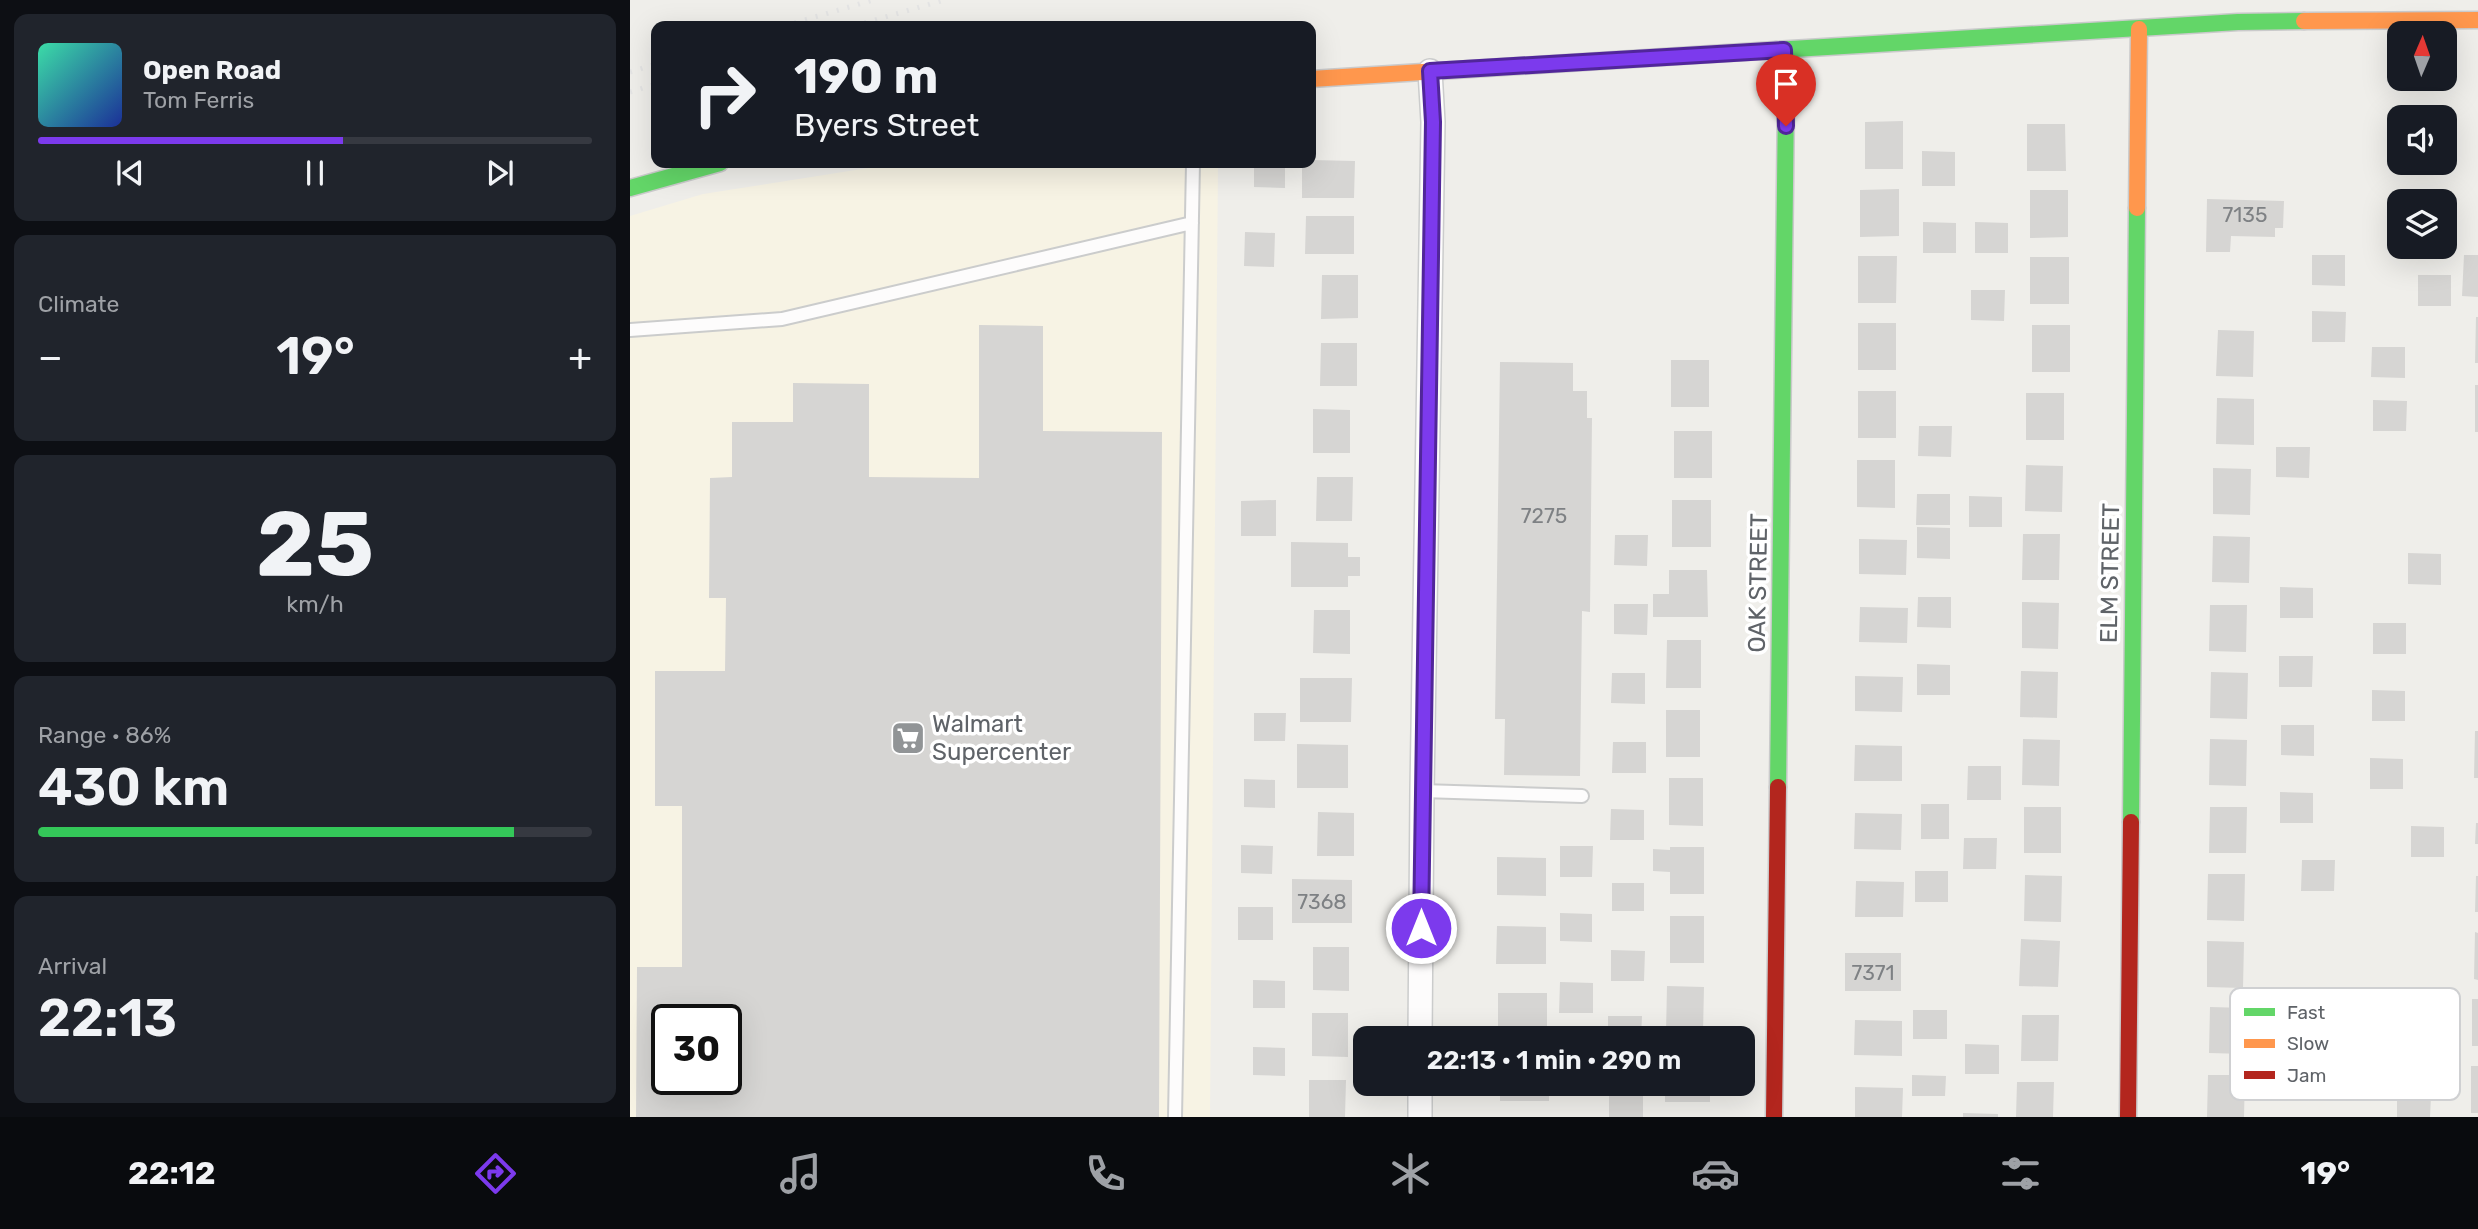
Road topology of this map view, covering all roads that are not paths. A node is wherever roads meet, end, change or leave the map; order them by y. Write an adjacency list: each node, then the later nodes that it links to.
1 (2478, 20): 2 (street)
2 (2138, 29): 3 (street); 18 (street, ELM STREET)
3 (1784, 50): 4 (street); 17 (street, OAK STREET)
4 (1430, 71): 5 (street); 11 (street)
5 (1316, 79)
6 (702, 168): 8 (street)
7 (1193, 168): 9 (lane)
8 (630, 188)
9 (1192, 223): 10 (lane); 15 (lane)
10 (630, 330)
11 (1422, 791): 12 (lane); 13 (street)
12 (1582, 796)
13 (1420, 1026)
14 (1420, 1096): 16 (street)
15 (1175, 1117)
16 (1420, 1117)
17 (1774, 1117)
18 (2128, 1117)

